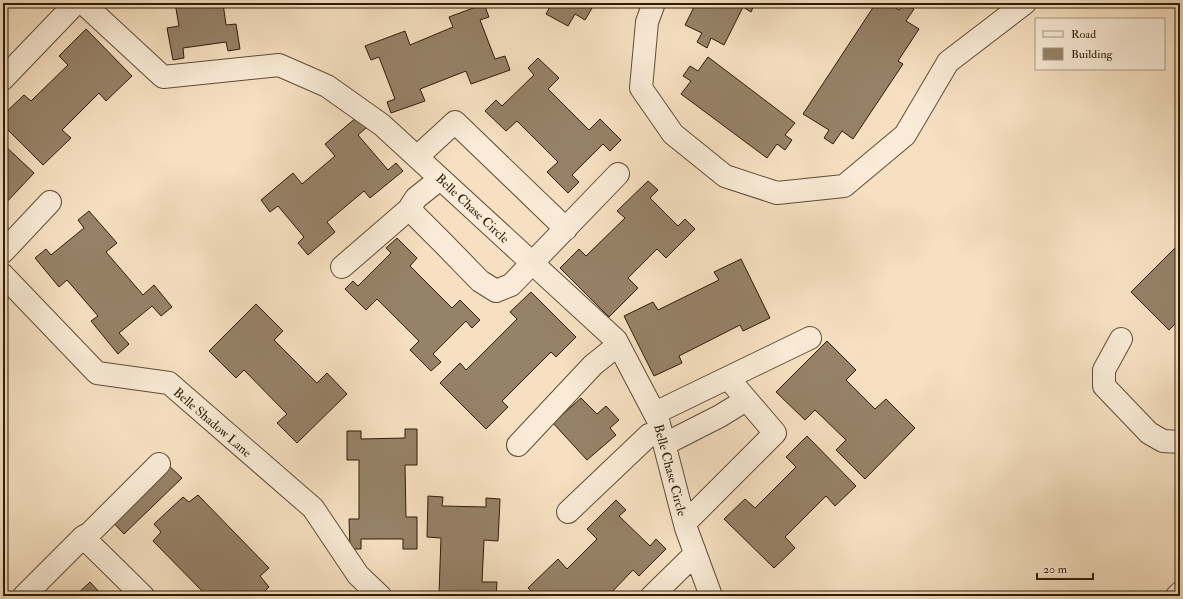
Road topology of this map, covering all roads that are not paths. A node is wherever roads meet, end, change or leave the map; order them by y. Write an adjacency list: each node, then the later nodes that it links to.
1 (76, 3): 5 (street)
2 (83, 3): 6 (street, Belle Chase Circle)
3 (654, 3): 4 (street)
4 (1025, 3)
5 (3, 79)
6 (418, 157): 8 (street, Belle Chase Circle); 11 (street)
7 (618, 174): 11 (street)
8 (440, 178): 10 (street); 13 (street, Belle Chase Circle)
9 (50, 202): 12 (street)
10 (409, 209): 13 (street); 14 (street)
11 (566, 228): 13 (street)
12 (3, 252)
13 (532, 263): 18 (street, Belle Chase Circle)
14 (342, 267)
15 (3, 275): 32 (street, Belle Shadow Lane)
16 (810, 338): 19 (street)
17 (1121, 339): 22 (street)
18 (618, 345): 21 (street, Belle Chase Circle); 23 (street)
19 (728, 378): 20 (street); 21 (street)
20 (746, 400): 21 (street); 26 (street)
21 (660, 429): 25 (street); 26 (street, Belle Chase Circle)
22 (1180, 442)
23 (518, 445)
24 (159, 464): 27 (street)
25 (568, 512)
26 (685, 523): 28 (street, Belle Chase Circle)
27 (83, 537): 30 (street); 31 (street)
28 (695, 554): 33 (street); 34 (street, Belle Chase Circle)
29 (1180, 593): 35 (street)
30 (24, 596)
31 (143, 596)
32 (380, 596)
33 (652, 596)
34 (711, 596)
35 (1177, 596)

